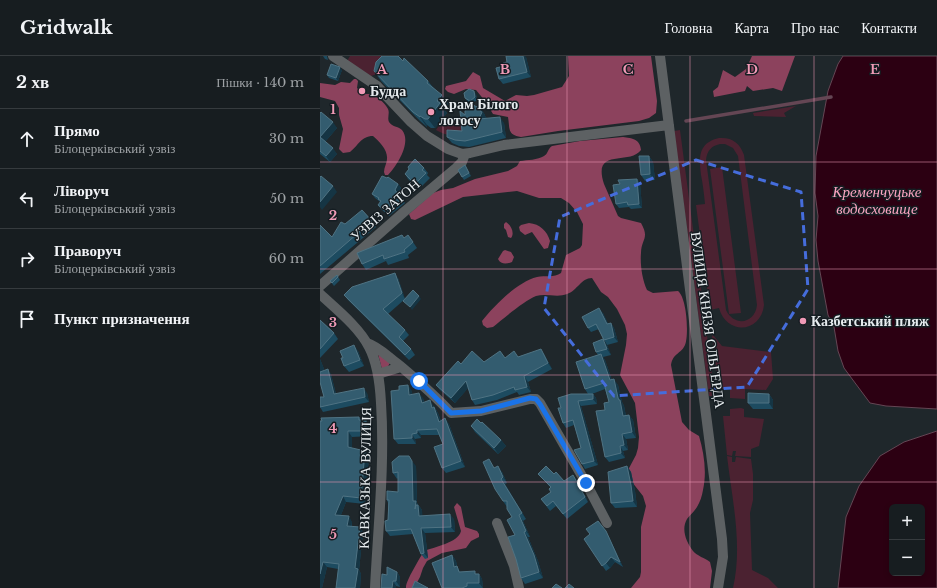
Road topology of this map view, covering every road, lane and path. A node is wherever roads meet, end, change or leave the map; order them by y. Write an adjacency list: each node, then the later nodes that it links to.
1 (333, 56): 4 (street)
2 (660, 56): 3 (street, ВУЛИЦЯ КНЯЗЯ ОЛЬГЕРДА)
3 (669, 125): 4 (street); 14 (street, ВУЛИЦЯ КНЯЗЯ ОЛЬГЕРДА)
4 (465, 154): 5 (street, УЗВІЗ ЗАТОН)
5 (320, 286)
6 (320, 294): 7 (street, КАВКАЗЬКА ВУЛИЦЯ)
7 (367, 343): 8 (street); 9 (street, КАВКАЗЬКА ВУЛИЦЯ)
8 (401, 367): 9 (street); 11 (street)
9 (378, 374): 12 (street, КАВКАЗЬКА ВУЛИЦЯ)
10 (497, 523): 13 (street)
11 (607, 523)
12 (375, 588)
13 (519, 588)
14 (718, 588)

